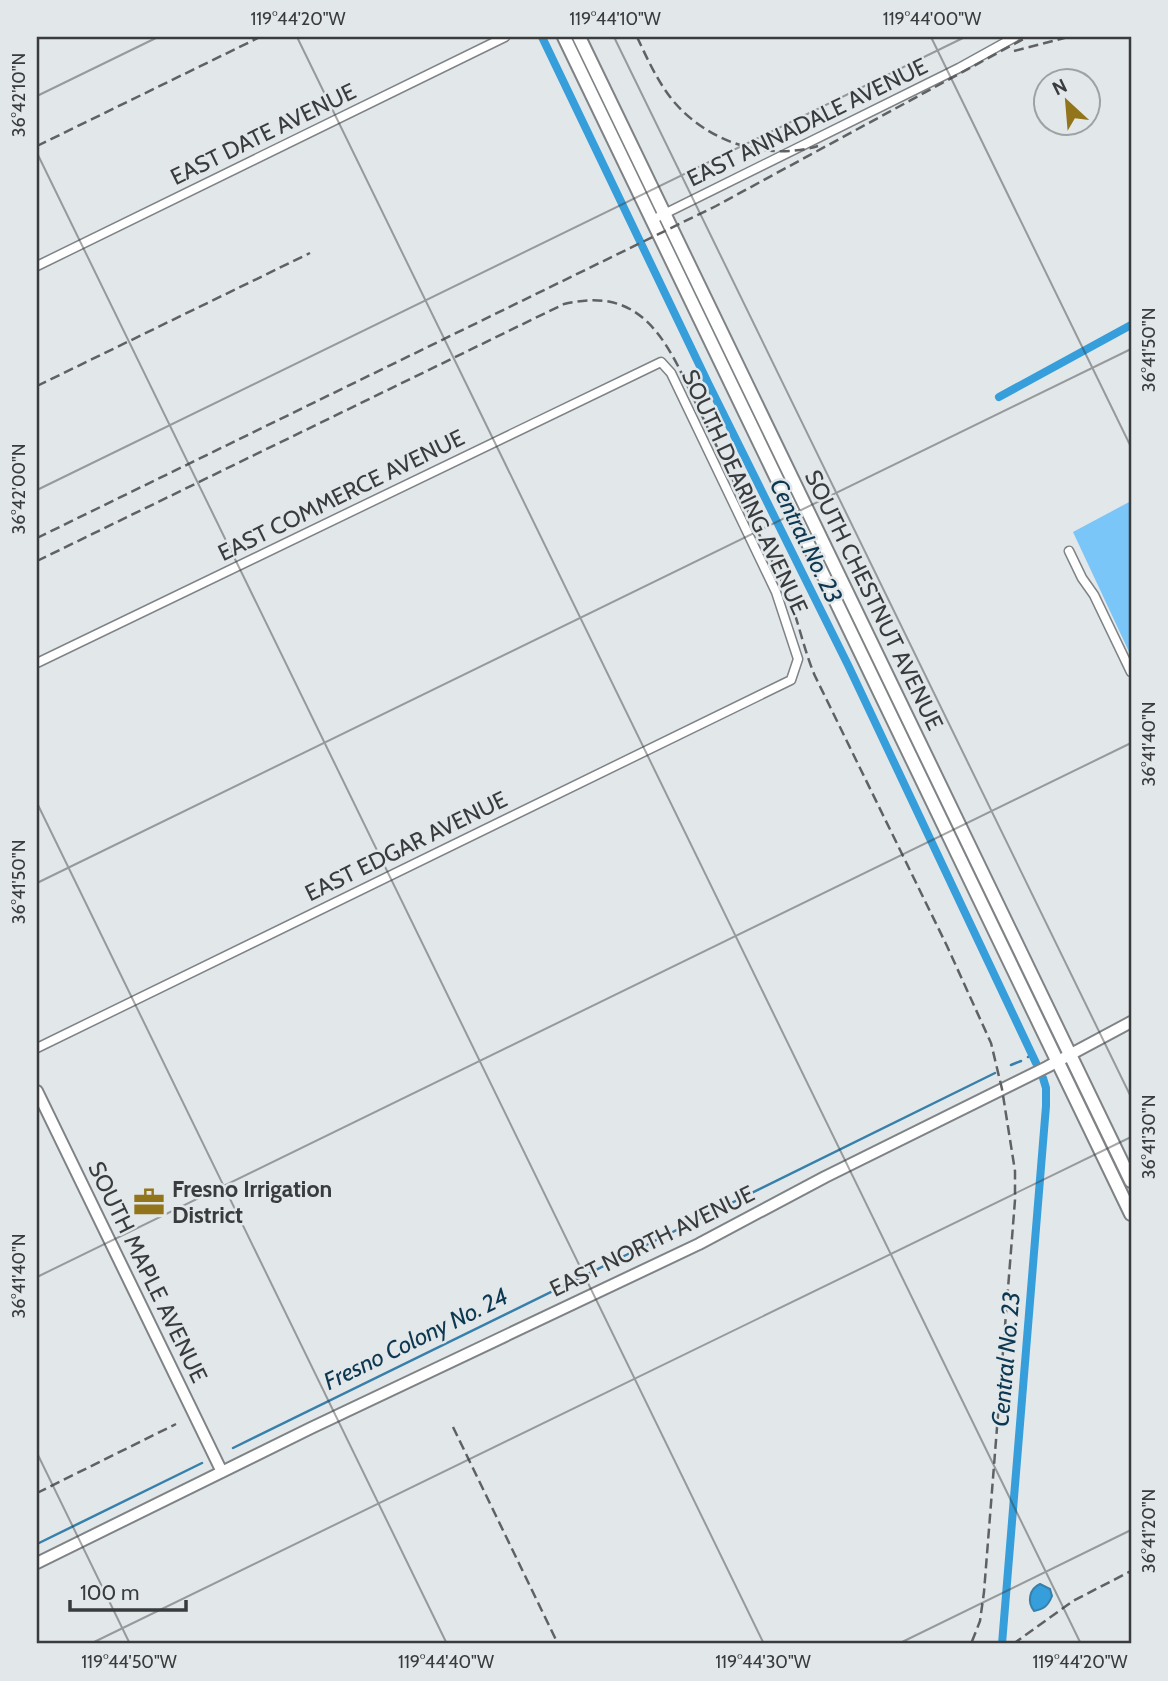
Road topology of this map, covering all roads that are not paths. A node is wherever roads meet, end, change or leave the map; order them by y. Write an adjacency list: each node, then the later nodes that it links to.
1 (505, 37): 7 (street, EAST DATE AVENUE)
2 (564, 37): 6 (main road, SOUTH CHESTNUT AVENUE)
3 (579, 37): 5 (main road, SOUTH CHESTNUT AVENUE)
4 (1015, 37): 5 (street, EAST ANNADALE AVENUE)
5 (665, 214): 6 (street, EAST ANNADALE AVENUE); 10 (main road, SOUTH CHESTNUT AVENUE)
6 (652, 220): 11 (main road, SOUTH CHESTNUT AVENUE)
7 (37, 266)
8 (662, 362): 12 (street, EAST COMMERCE AVENUE); 14 (street, SOUTH DEARING AVENUE)
9 (1069, 551): 13 (street)
10 (871, 641): 11 (main road); 17 (main road, SOUTH CHESTNUT AVENUE)
11 (859, 647): 18 (main road, SOUTH CHESTNUT AVENUE)
12 (37, 663)
13 (1131, 672)
14 (791, 680): 16 (street, EAST EDGAR AVENUE)
15 (1131, 1022): 17 (street, EAST NORTH AVENUE)
16 (37, 1048)
17 (1071, 1055): 18 (street, EAST NORTH AVENUE); 20 (main road, SOUTH CHESTNUT AVENUE)
18 (1053, 1064): 21 (main road, SOUTH CHESTNUT AVENUE); 22 (street, EAST NORTH AVENUE)
19 (37, 1091): 22 (street, SOUTH MAPLE AVENUE)
20 (1131, 1181)
21 (1131, 1214)
22 (222, 1472): 23 (street, EAST NORTH AVENUE)
23 (37, 1563)

